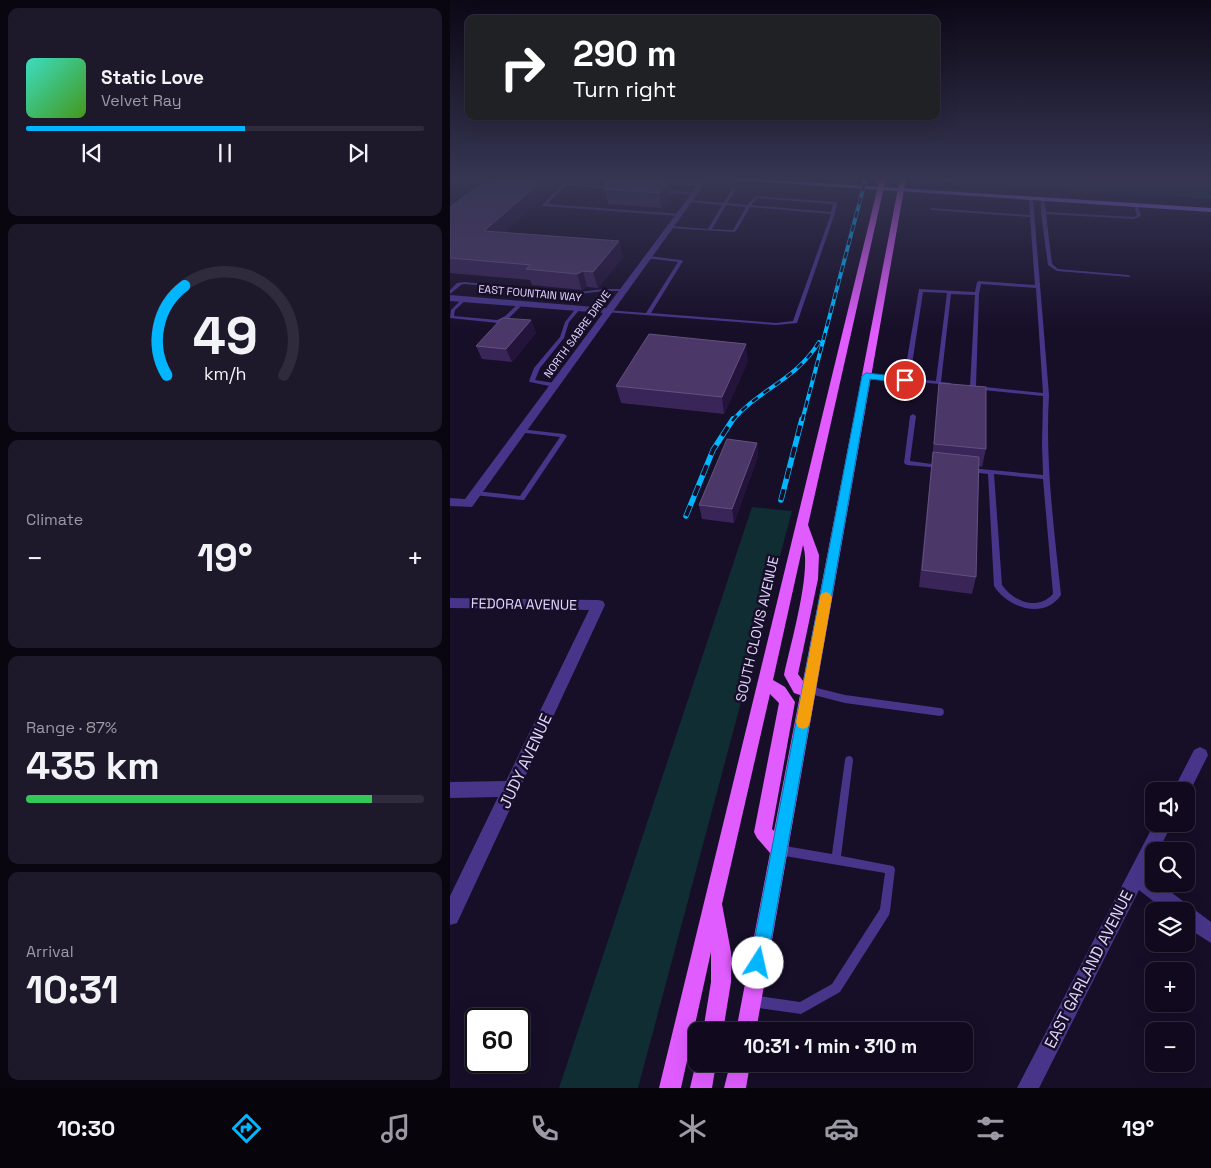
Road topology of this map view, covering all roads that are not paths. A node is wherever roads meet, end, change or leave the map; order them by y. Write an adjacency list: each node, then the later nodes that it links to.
1 (669, 229): 10 (street, NORTH SABRE DRIVE)
2 (693, 229): 9 (lane)
3 (735, 229): 9 (lane)
4 (828, 229): 21 (lane)
5 (871, 229): 38 (main road, SOUTH CLOVIS AVENUE)
6 (894, 229): 23 (main road)
7 (1033, 229): 12 (lane)
8 (1045, 229): 11 (lane)
9 (709, 230)
10 (648, 257): 13 (street, NORTH SABRE DRIVE); 21 (lane)
11 (1128, 276)
12 (1037, 286): 15 (lane); 29 (lane)
13 (623, 290): 16 (lane); 20 (street, NORTH SABRE DRIVE)
14 (949, 292): 15 (lane); 22 (lane); 24 (lane)
15 (977, 294): 28 (lane)
16 (451, 298): 17 (street, EAST FOUNTAIN WAY)
17 (465, 299): 18 (street, EAST FOUNTAIN WAY); 18 (lane)
18 (521, 304): 19 (street, EAST FOUNTAIN WAY)
19 (579, 308): 20 (street, EAST FOUNTAIN WAY); 25 (lane)
20 (607, 311): 21 (lane); 25 (street, NORTH SABRE DRIVE)
21 (648, 314)
22 (908, 371)
23 (866, 376): 24 (lane); 42 (main road)
24 (938, 383): 26 (lane)
25 (554, 385): 31 (street, NORTH SABRE DRIVE)
26 (956, 385)
27 (965, 386): 28 (lane)
28 (973, 387): 29 (lane)
29 (1046, 395): 35 (lane)
30 (913, 416): 32 (lane)
31 (520, 431): 36 (street, NORTH SABRE DRIVE); 36 (lane)
32 (944, 467)
33 (963, 469): 34 (lane)
34 (991, 472): 35 (lane); 35 (lane)
35 (1047, 477)
36 (476, 493): 37 (street, NORTH SABRE DRIVE)
37 (450, 502)
38 (802, 525): 41 (main road, SOUTH CLOVIS AVENUE); 42 (main road)
39 (450, 603): 40 (street, FEDORA AVENUE)
40 (598, 605): 47 (street, JUDY AVENUE)
41 (765, 683): 50 (main road); 53 (main road, SOUTH CLOVIS AVENUE)
42 (808, 690): 43 (lane); 50 (main road)
43 (940, 712)
44 (1200, 755): 46 (street)
45 (849, 760): 51 (lane)
46 (1186, 782)
47 (512, 789): 48 (street); 55 (street, JUDY AVENUE)
48 (450, 790)
49 (1159, 832): 52 (street, EAST GARLAND AVENUE)
50 (779, 850): 51 (lane); 58 (main road)
51 (836, 860): 58 (lane)
52 (1134, 876): 54 (street); 66 (street, EAST GARLAND AVENUE)
53 (714, 901): 59 (main road); 63 (main road, SOUTH CLOVIS AVENUE)
54 (1169, 902)
55 (450, 916)
56 (1195, 922): 57 (street)
57 (1211, 934)
58 (752, 1001): 60 (main road)
59 (713, 1022)
60 (748, 1022)
61 (704, 1072): 64 (main road)
62 (738, 1072): 65 (main road)
63 (670, 1088)
64 (701, 1088)
65 (735, 1088)
66 (1028, 1088)

